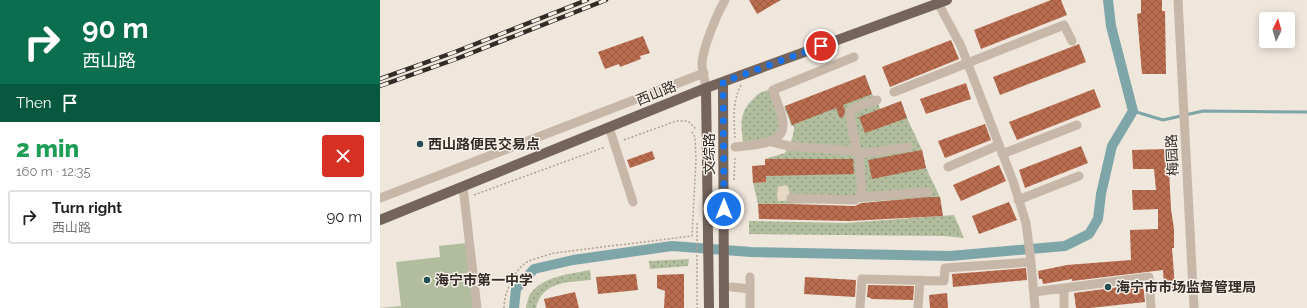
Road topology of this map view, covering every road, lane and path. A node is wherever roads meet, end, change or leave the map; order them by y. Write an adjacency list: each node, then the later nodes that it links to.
1 (725, 0): 7 (street)
2 (1178, 0): 50 (street, 梅园路)
3 (942, 2): 6 (street); 8 (main road, 西山路)
4 (1072, 42): 6 (street)
5 (854, 57): 15 (street)
6 (968, 63): 10 (street); 16 (street)
7 (704, 73): 9 (street); 26 (street)
8 (723, 82): 9 (main road, 西山路); 43 (main road, 文综路)
9 (706, 88): 13 (main road, 西山路); 42 (main road)
10 (894, 92)
11 (878, 100): 19 (street)
12 (1077, 125): 20 (street)
13 (609, 128): 23 (main road, 西山路); 29 (street)
14 (692, 132): 40 (path)
15 (772, 142): 17 (street); 19 (street)
16 (999, 145): 20 (street); 21 (street)
17 (735, 147)
18 (908, 147): 19 (street)
19 (857, 152): 25 (street)
20 (1002, 154): 28 (street)
21 (948, 167)
22 (1079, 176): 28 (street)
23 (463, 187): 30 (main road, 西山路); 39 (street)
24 (928, 192): 25 (street)
25 (859, 197): 27 (street)
26 (380, 198)
27 (791, 198)
28 (1018, 200): 32 (street)
29 (633, 202)
30 (380, 220)
31 (697, 227): 41 (path)
32 (1031, 262): 34 (street); 38 (street)
33 (750, 277): 37 (street)
34 (920, 280): 45 (street); 46 (street)
35 (732, 287): 37 (street)
36 (1064, 288): 38 (street); 48 (street); 49 (street)
37 (750, 289): 44 (street)
38 (1034, 292): 47 (street)
39 (477, 308)
40 (504, 308)
41 (697, 308)
42 (709, 308)
43 (724, 308)
44 (750, 308)
45 (860, 308)
46 (918, 308)
47 (1035, 308)
48 (1064, 308)
49 (1151, 308)
50 (1194, 308)

